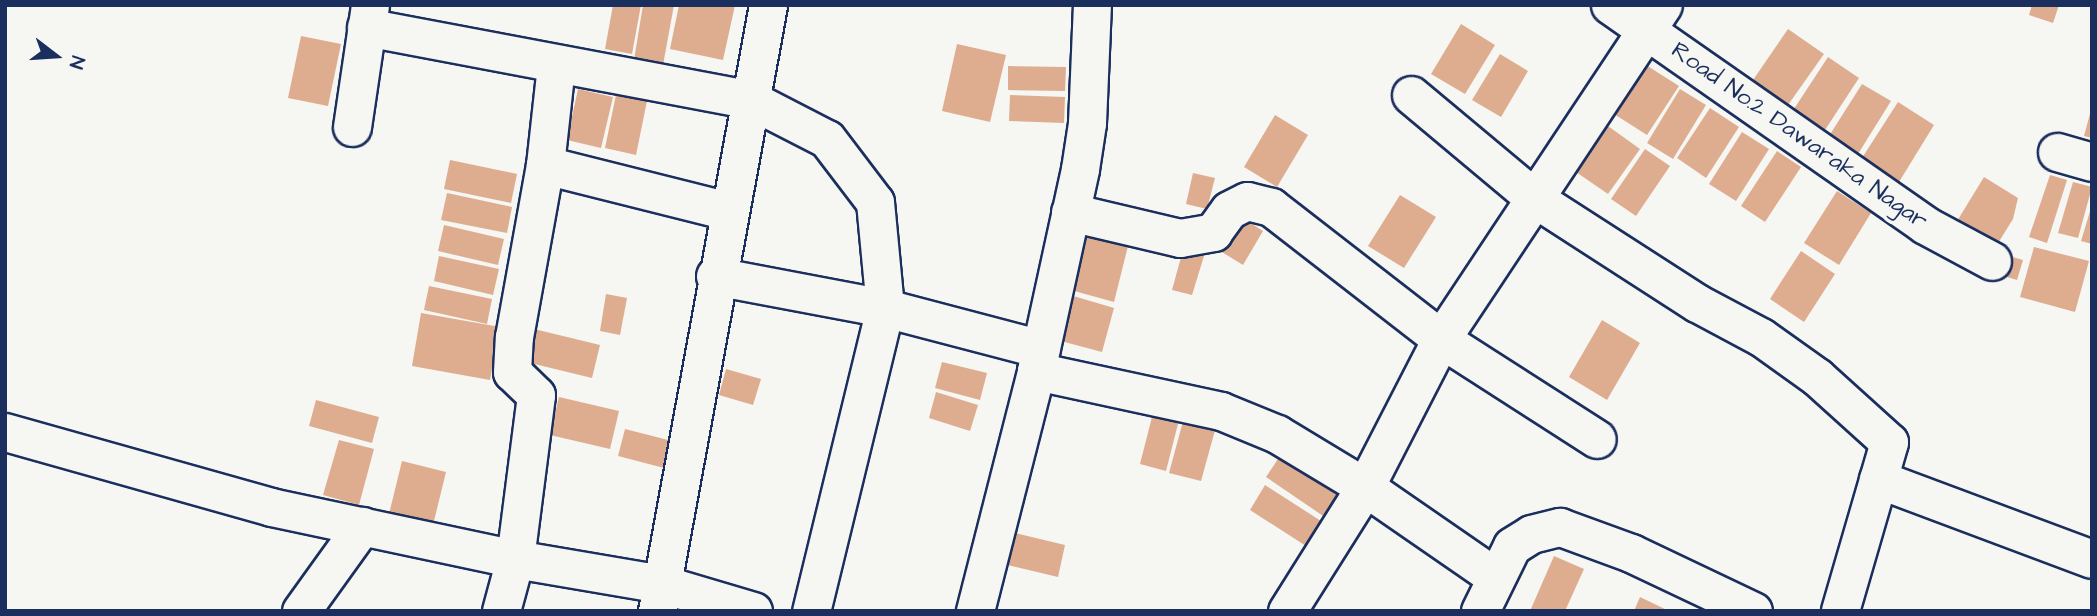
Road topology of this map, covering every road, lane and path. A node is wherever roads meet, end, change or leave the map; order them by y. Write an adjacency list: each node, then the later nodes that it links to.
1 (768, 5): 8 (street)
2 (1091, 5): 15 (street)
3 (1610, 5): 5 (street, Road No.2 Dawaraka Nagar)
4 (368, 16): 6 (street); 9 (street)
5 (1655, 18): 13 (street); 16 (street, Road No.2 Dawaraka Nagar)
6 (556, 65): 8 (street); 12 (street)
7 (1410, 95): 13 (street)
8 (751, 100): 14 (street); 18 (street)
9 (352, 127)
10 (2057, 152): 11 (street)
11 (2092, 162)
12 (545, 165): 14 (street); 26 (street)
13 (1534, 198): 19 (street); 23 (street)
14 (728, 211): 17 (street)
15 (1070, 212): 19 (street); 20 (street)
16 (1992, 261)
17 (715, 276): 18 (street); 29 (street)
18 (885, 308): 20 (street); 33 (street)
19 (1441, 339): 22 (street); 24 (street)
20 (1039, 360): 24 (street); 34 (street)
21 (5, 432): 25 (street)
22 (1597, 439)
23 (1878, 479): 27 (street); 38 (street)
24 (1365, 487): 28 (street); 35 (street)
25 (362, 526): 26 (street); 30 (street)
26 (515, 559): 29 (street); 31 (street)
27 (2092, 559)
28 (1494, 576): 36 (street); 37 (street)
29 (659, 598): 32 (street)
30 (301, 611)
31 (501, 611)
32 (753, 611)
33 (811, 611)
34 (975, 611)
35 (1287, 611)
36 (1480, 611)
37 (1753, 611)
38 (1840, 611)

